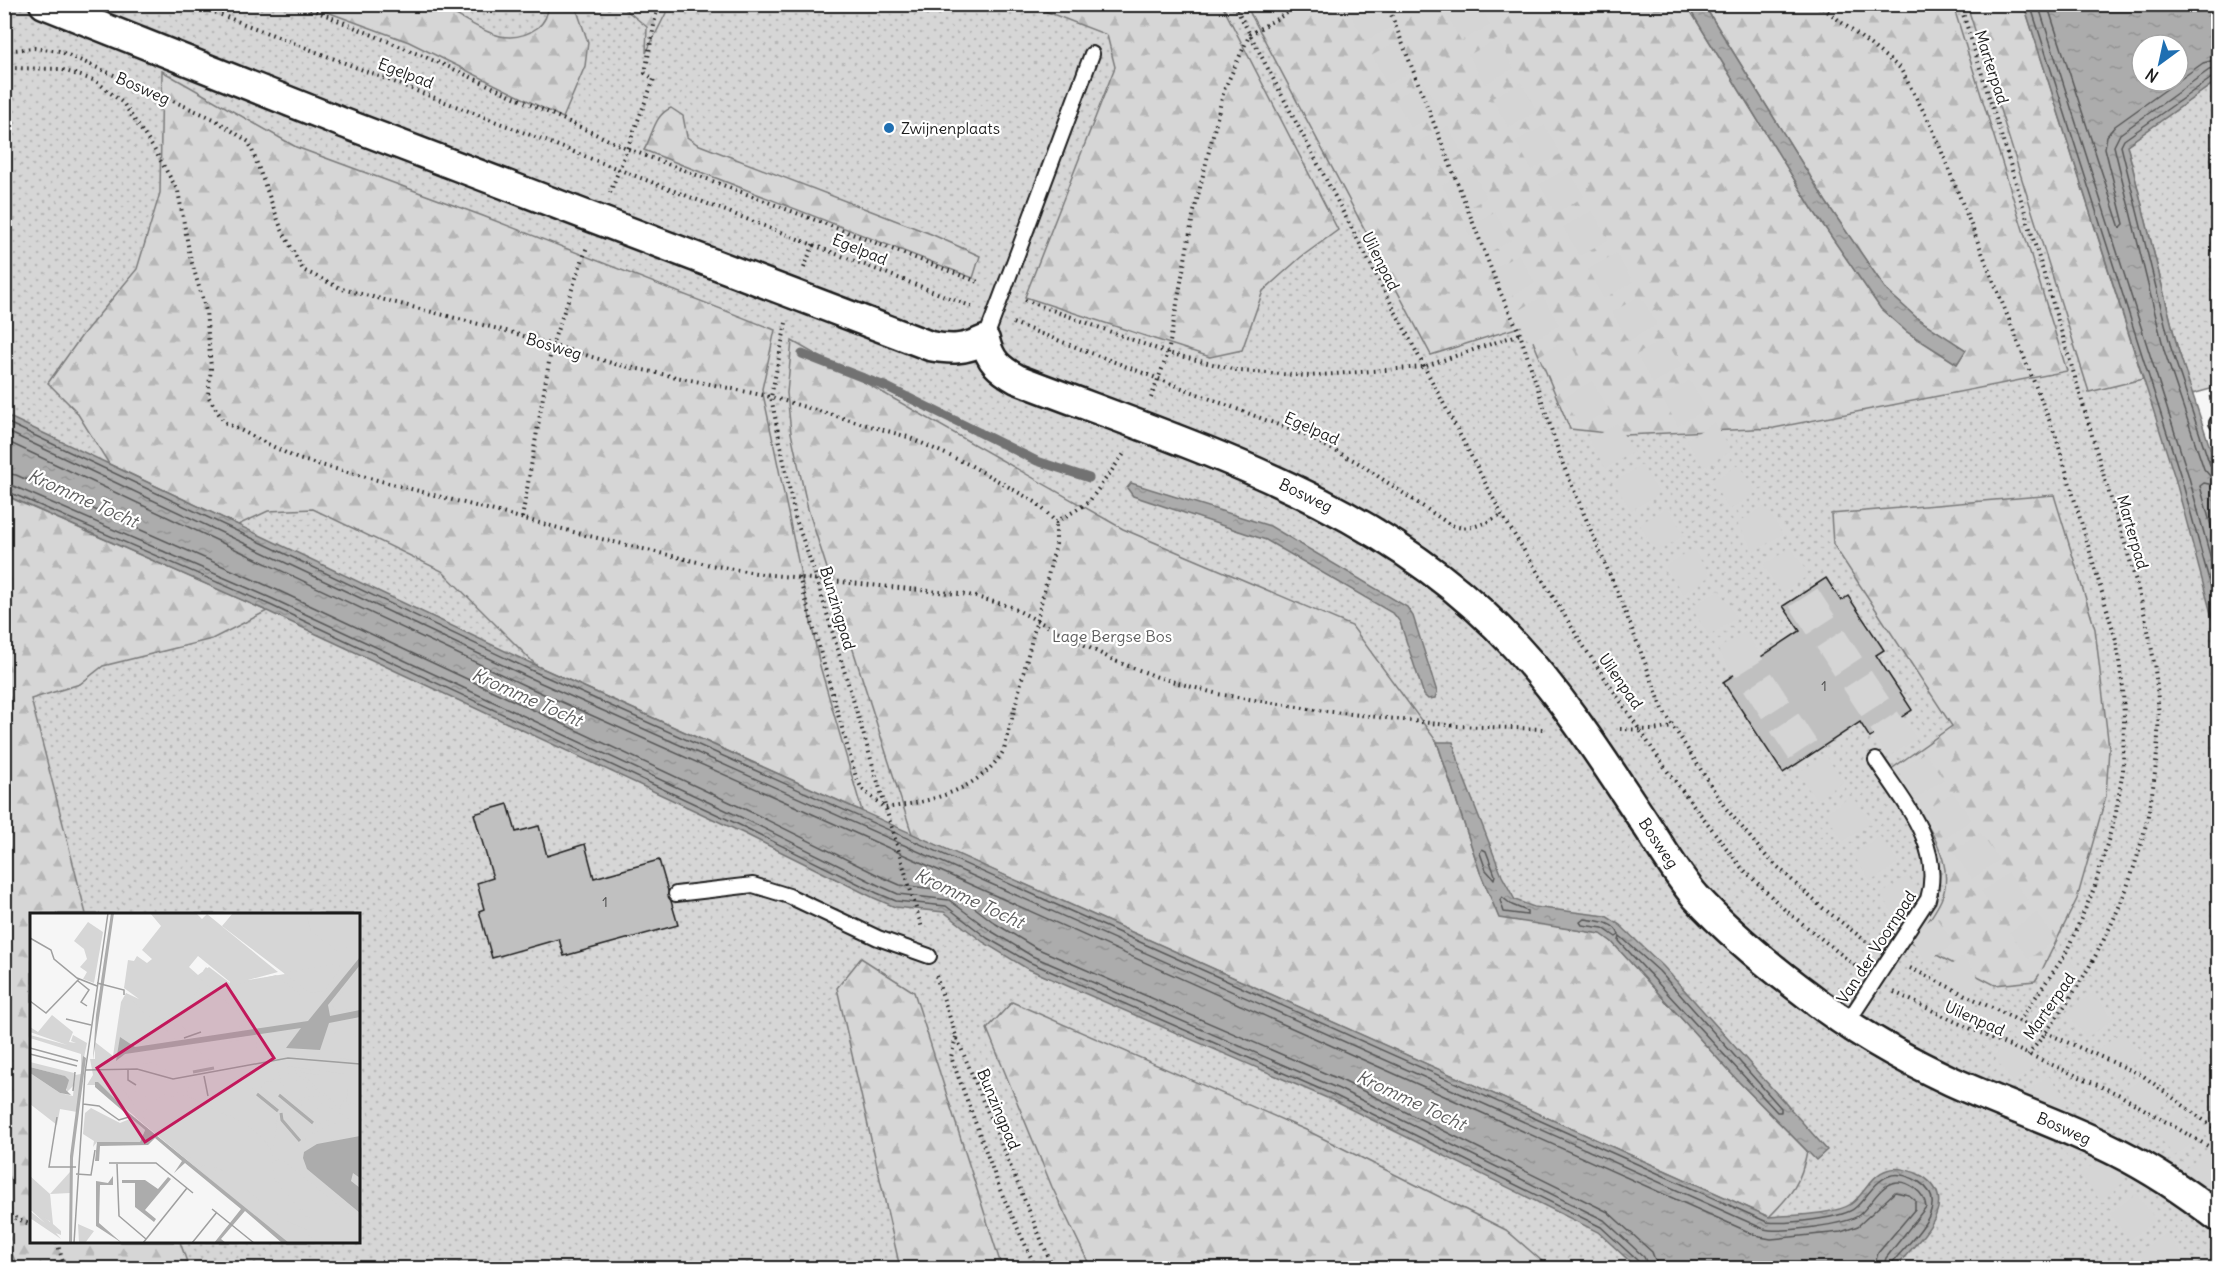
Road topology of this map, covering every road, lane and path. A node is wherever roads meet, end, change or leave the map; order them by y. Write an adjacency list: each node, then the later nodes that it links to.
1 (44, 4): 16 (street)
2 (193, 4): 15 (path, Egelpad)
3 (299, 4): 14 (path, Egelpad)
4 (658, 4): 14 (path)
5 (1234, 4): 10 (path, Uilenpad)
6 (1303, 4): 10 (path)
7 (1387, 4): 19 (path)
8 (1818, 4): 41 (path)
9 (1959, 4): 43 (path, Marterpad)
10 (1250, 34): 21 (path, Uilenpad); 22 (path)
11 (4, 51): 20 (path, Bosweg)
12 (1092, 54): 18 (lane)
13 (4, 65): 26 (path)
14 (628, 148): 15 (path)
15 (620, 168): 16 (path); 18 (path, Egelpad)
16 (600, 220): 17 (street); 20 (path)
17 (794, 293): 18 (street); 23 (path, Bunzingpad)
18 (989, 328): 22 (path, Egelpad); 24 (street, Bosweg)
19 (1521, 334): 21 (path); 31 (path)
20 (552, 345): 23 (path, Bosweg); 26 (path)
21 (1423, 367): 25 (path, Uilenpad)
22 (1157, 380): 24 (path); 25 (path, Egelpad)
23 (771, 396): 27 (path, Bosweg); 29 (path, Bunzingpad)
24 (1141, 426): 27 (path); 33 (street, Bosweg)
25 (1502, 514): 32 (path, Uilenpad)
26 (522, 519): 28 (path)
27 (1056, 522): 30 (path)
28 (799, 577): 29 (path); 35 (path)
29 (817, 579): 30 (path); 35 (path, Bunzingpad)
30 (1037, 621): 33 (path); 35 (path)
31 (1674, 727): 32 (path); 39 (path)
32 (1640, 729): 33 (path); 40 (path, Uilenpad)
33 (1582, 730): 42 (street, Bosweg)
34 (1876, 760): 39 (lane, Van der Voornpad)
35 (885, 808): 37 (path, Bunzingpad)
36 (676, 894): 38 (lane)
37 (921, 927)
38 (929, 956): 44 (path, Bunzingpad)
39 (1890, 956): 40 (lane, Van der Voornpad); 41 (path)
40 (1875, 980): 42 (lane, Van der Voornpad); 45 (path, Uilenpad)
41 (2019, 1021): 43 (path)
42 (1847, 1023): 49 (street, Bosweg)
43 (2047, 1032): 45 (path, Marterpad); 46 (path)
44 (956, 1036): 53 (path); 54 (path, Bunzingpad)
45 (2028, 1055): 47 (path, Uilenpad)
46 (2218, 1131)
47 (2218, 1152)
48 (4, 1213): 50 (path)
49 (2218, 1217)
50 (30, 1224)
51 (57, 1243): 52 (path)
52 (65, 1269)
53 (1036, 1269)
54 (1053, 1269)

